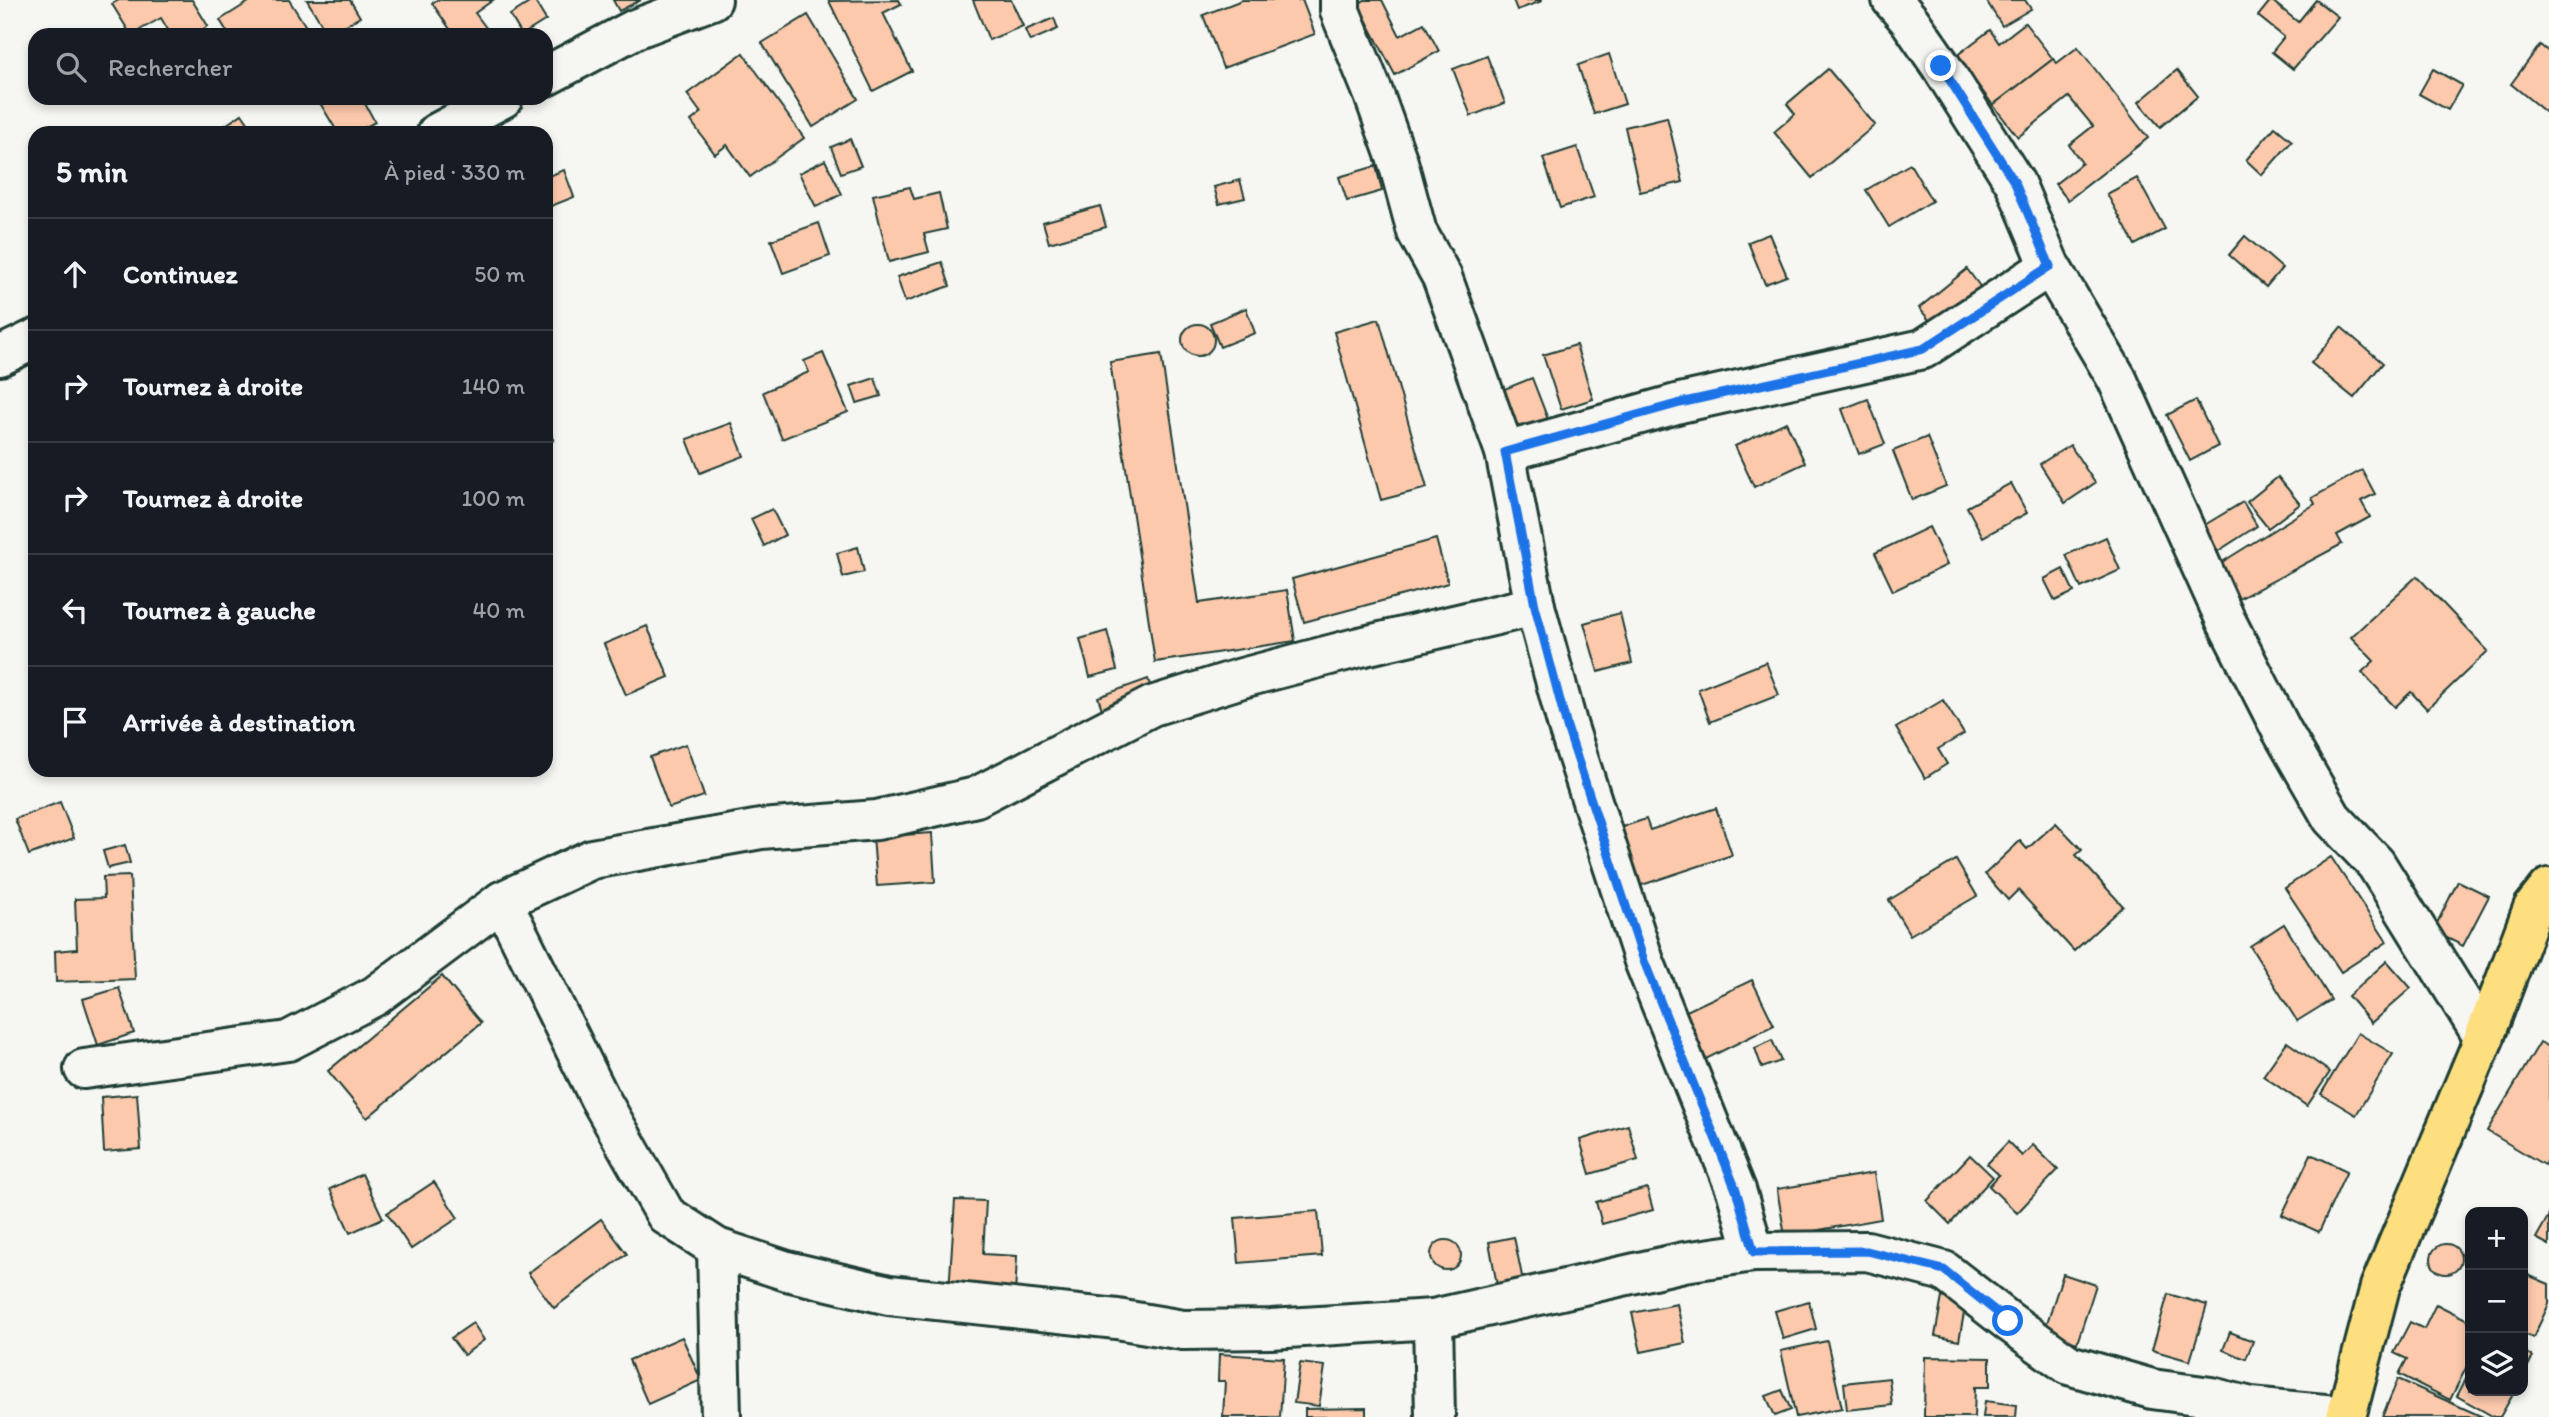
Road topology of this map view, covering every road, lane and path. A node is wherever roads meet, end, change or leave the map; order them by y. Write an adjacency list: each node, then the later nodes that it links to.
1 (712, 0): 4 (street)
2 (1340, 0): 10 (street)
3 (1892, 0): 7 (street)
4 (553, 72)
5 (490, 105): 6 (street)
6 (450, 126)
7 (2050, 266): 10 (street); 14 (street)
8 (28, 343): 9 (street)
9 (0, 356)
10 (1505, 452): 11 (street)
11 (1535, 606): 12 (street); 17 (street)
12 (502, 901): 15 (street); 16 (street)
13 (2544, 903): 14 (main road)
14 (2484, 1038): 21 (main road)
15 (84, 1069)
16 (717, 1248): 18 (street); 19 (street)
17 (1754, 1252): 18 (street); 21 (street)
18 (1433, 1319): 20 (street)
19 (721, 1417)
20 (1435, 1417)
21 (2346, 1417)

